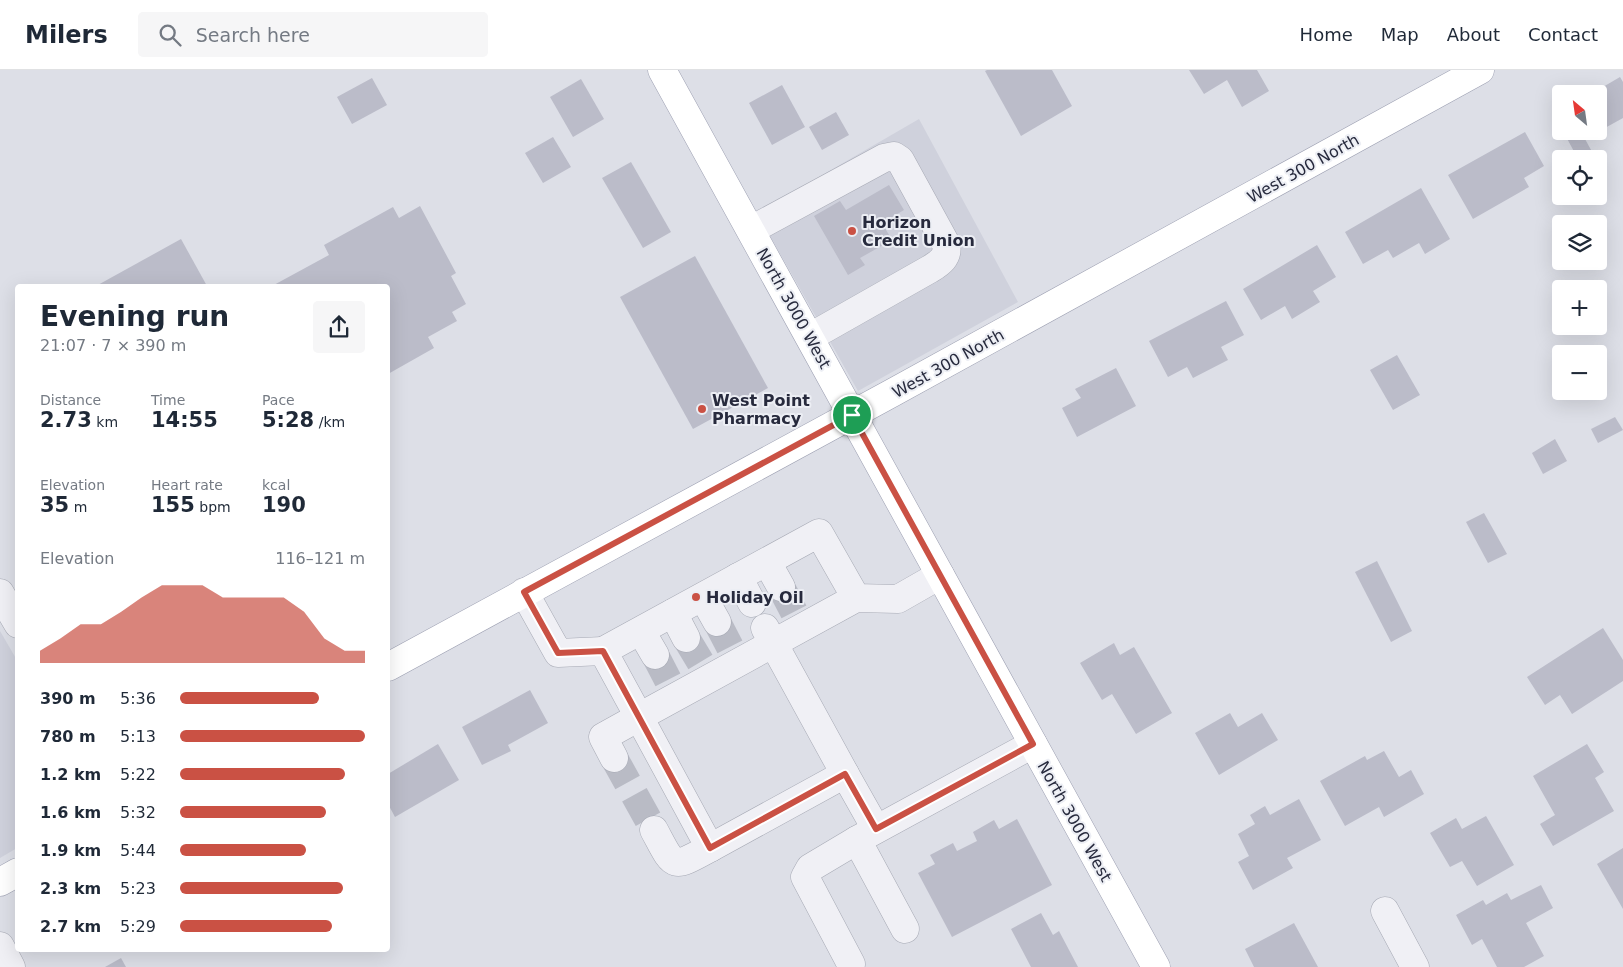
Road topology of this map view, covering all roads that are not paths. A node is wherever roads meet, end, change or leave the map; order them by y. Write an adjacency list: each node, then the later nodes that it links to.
1 (662, 70): 3 (main road, North 3000 West)
2 (1480, 70): 5 (main road, West 300 North)
3 (751, 230): 4 (main road, North 3000 West); 4 (street)
4 (810, 336): 5 (main road, North 3000 West)
5 (852, 415): 7 (main road, North 3000 West); 10 (main road, West 300 North)
6 (767, 562): 8 (street); 9 (street); 13 (street)
7 (940, 575): 13 (street); 25 (main road, North 3000 West)
8 (738, 577): 12 (street); 14 (street)
9 (781, 587)
10 (524, 592): 21 (street); 23 (main road, West 300 North)
11 (0, 593): 16 (street)
12 (703, 596): 15 (street); 17 (street)
13 (856, 598): 19 (street)
14 (752, 603)
15 (673, 613): 18 (street); 20 (street)
16 (15, 619)
17 (717, 622)
18 (641, 630): 21 (street); 22 (street)
19 (770, 636): 24 (street); 27 (street)
20 (686, 638)
21 (603, 651): 24 (street)
22 (654, 655)
23 (390, 666)
24 (639, 717): 26 (street); 30 (street)
25 (1033, 744): 29 (street); 38 (main road, North 3000 West)
26 (609, 748)
27 (845, 774): 29 (street); 30 (street)
28 (654, 830): 30 (street)
29 (866, 835): 34 (street); 36 (street)
30 (710, 848)
31 (15, 874): 32 (main road)
32 (0, 882)
33 (1385, 911): 39 (street)
34 (905, 929)
35 (0, 946): 37 (street)
36 (851, 964)
37 (11, 967)
38 (1156, 967)
39 (1415, 967)

